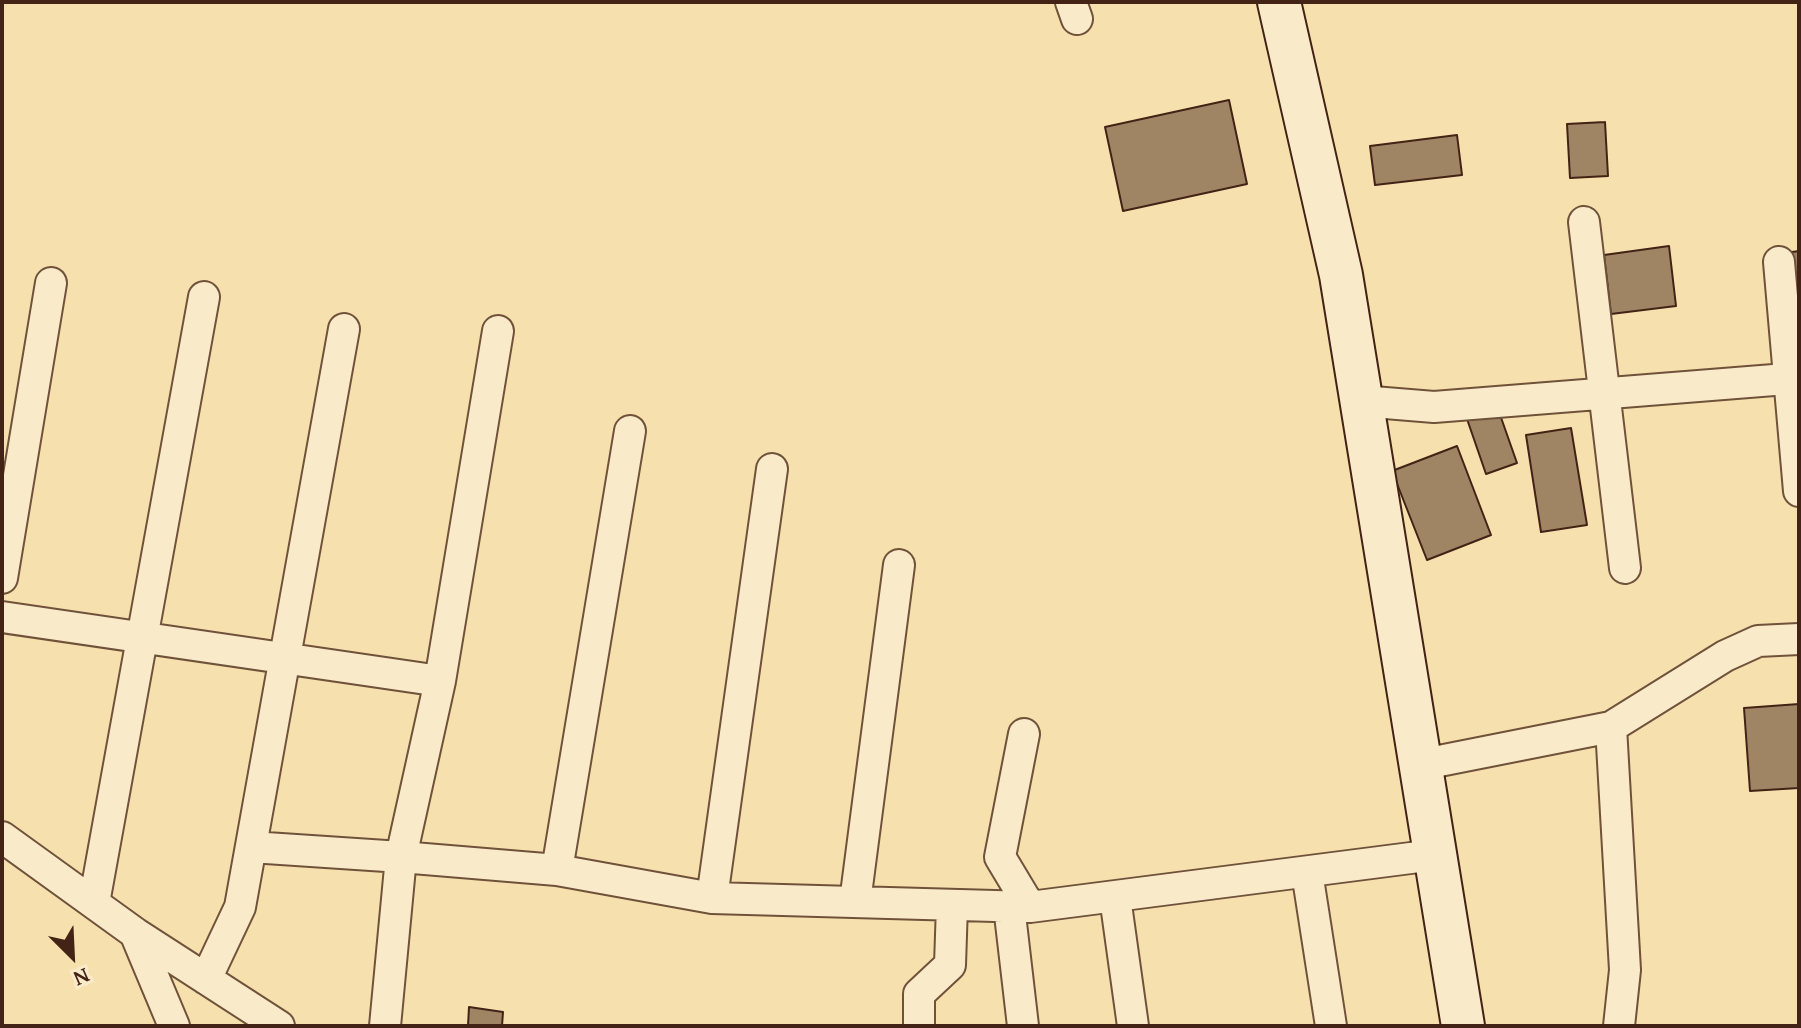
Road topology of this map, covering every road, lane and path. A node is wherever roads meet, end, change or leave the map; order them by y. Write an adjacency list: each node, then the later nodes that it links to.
1 (1279, 2): 10 (main road)
2 (1584, 222): 9 (street)
3 (1779, 262): 8 (street)
4 (51, 283): 16 (street)
5 (204, 297): 18 (street)
6 (344, 329): 20 (street)
7 (498, 331): 21 (street)
8 (1793, 378): 9 (street); 13 (street)
9 (1603, 393): 10 (street); 15 (street)
10 (1361, 401): 24 (main road)
11 (630, 431): 29 (street)
12 (772, 469): 32 (street)
13 (1799, 491)
14 (899, 565): 33 (street)
15 (1625, 568)
16 (2, 578)
17 (2, 617): 18 (street)
18 (140, 638): 20 (street); 34 (street)
19 (1799, 639): 22 (street)
20 (283, 658): 21 (street); 26 (street)
21 (440, 681): 28 (street)
22 (1611, 727): 24 (street); 47 (street)
23 (1024, 734): 36 (street)
24 (1419, 765): 27 (main road)
25 (2, 837): 34 (street)
26 (251, 847): 28 (street); 38 (street)
27 (1434, 855): 30 (street); 46 (main road)
28 (401, 857): 29 (street); 41 (street)
29 (557, 870): 32 (street)
30 (1307, 872): 31 (street); 45 (street)
31 (1115, 897): 36 (street); 44 (street)
32 (712, 898): 33 (street)
33 (855, 902): 35 (street)
34 (94, 903): 37 (street)
35 (952, 905): 36 (street); 42 (street)
36 (1019, 907): 43 (street)
37 (135, 933): 38 (street); 39 (street)
38 (206, 979): 40 (street)
39 (174, 1026)
40 (279, 1026)
41 (385, 1026)
42 (919, 1026)
43 (1023, 1026)
44 (1133, 1026)
45 (1331, 1026)
46 (1463, 1026)
47 (1619, 1026)

